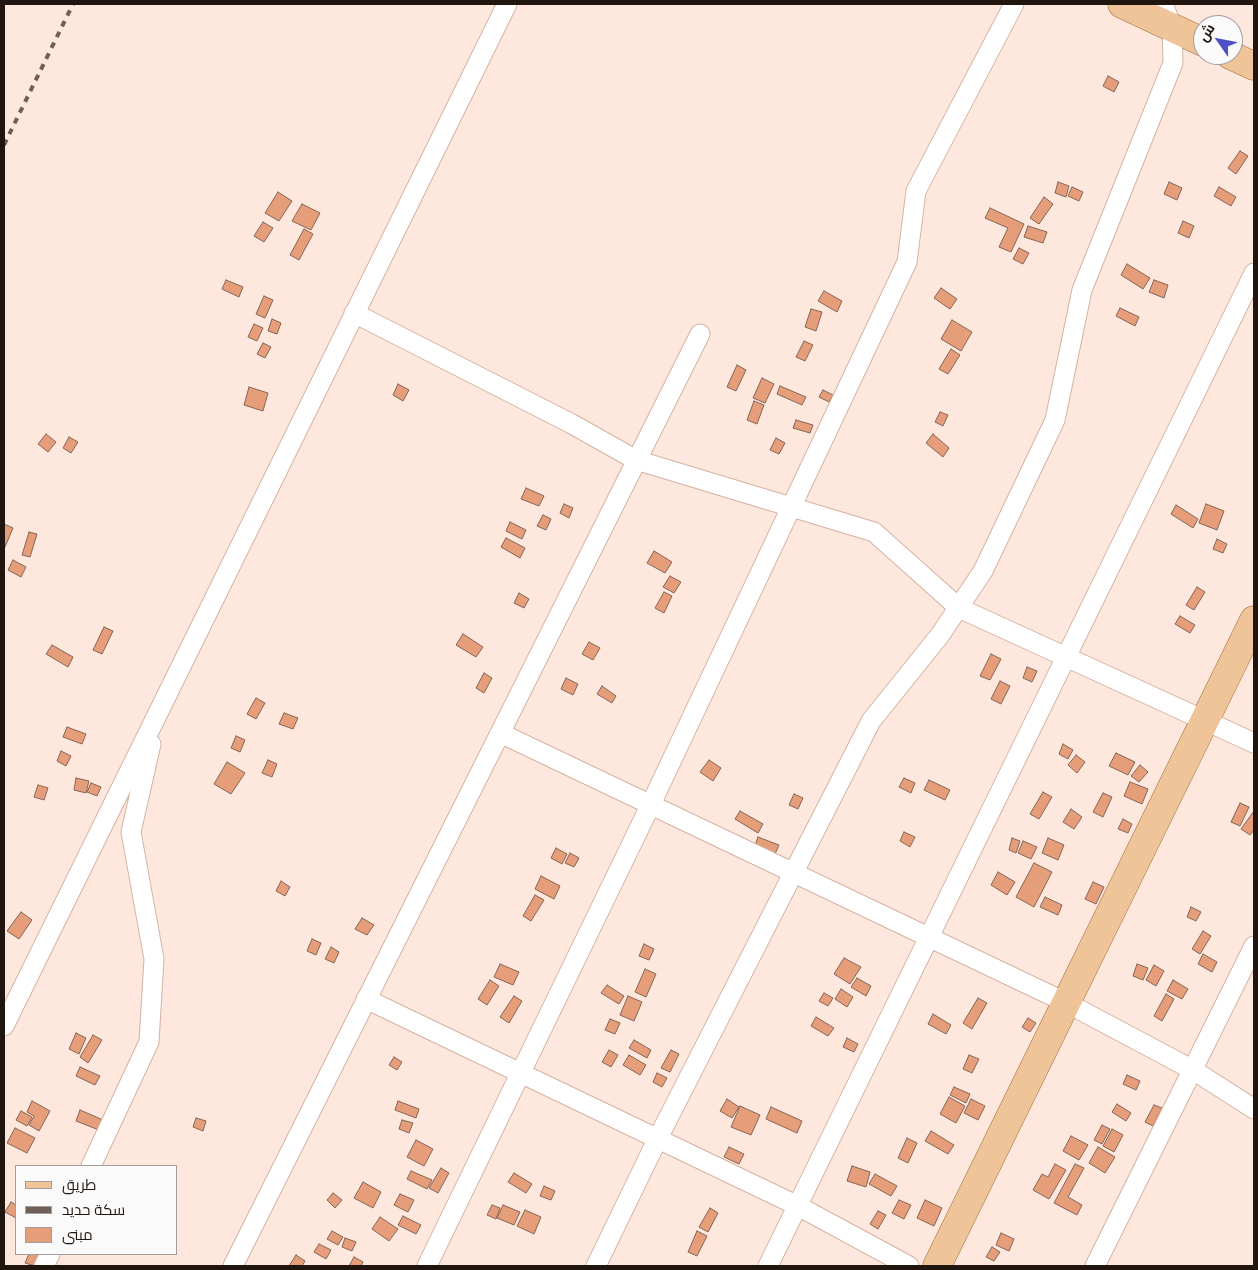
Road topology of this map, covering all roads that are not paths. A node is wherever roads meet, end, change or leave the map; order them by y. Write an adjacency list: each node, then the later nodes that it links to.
1 (507, 4): 7 (street)
2 (1014, 4): 10 (street)
3 (1122, 4): 4 (main road)
4 (1168, 15): 5 (main road); 11 (street)
5 (1193, 34)
6 (1254, 273): 13 (street)
7 (354, 313): 9 (street); 14 (street)
8 (700, 334): 9 (street)
9 (636, 460): 10 (street); 16 (street)
10 (792, 507): 11 (street); 18 (street)
11 (959, 608): 13 (street); 19 (street)
12 (1254, 620): 15 (main road)
13 (1067, 657): 15 (street); 20 (street)
14 (158, 713): 24 (street); 29 (street)
15 (1205, 720): 17 (street); 23 (main road)
16 (500, 733): 18 (street); 22 (street)
17 (1254, 743)
18 (652, 804): 19 (street); 26 (street)
19 (794, 871): 20 (street); 28 (street)
20 (930, 936): 23 (street); 30 (street)
21 (1254, 946): 25 (street)
22 (366, 999): 26 (street); 31 (street)
23 (1067, 1003): 25 (street); 36 (main road)
24 (4, 1026)
25 (1193, 1070): 27 (street); 37 (street)
26 (522, 1073): 28 (street); 32 (street)
27 (1254, 1109)
28 (658, 1138): 30 (street); 33 (street)
29 (91, 1165)
30 (798, 1206): 34 (street); 35 (street)
31 (233, 1266)
32 (426, 1266)
33 (596, 1266)
34 (768, 1266)
35 (909, 1266)
36 (938, 1266)
37 (1096, 1266)

